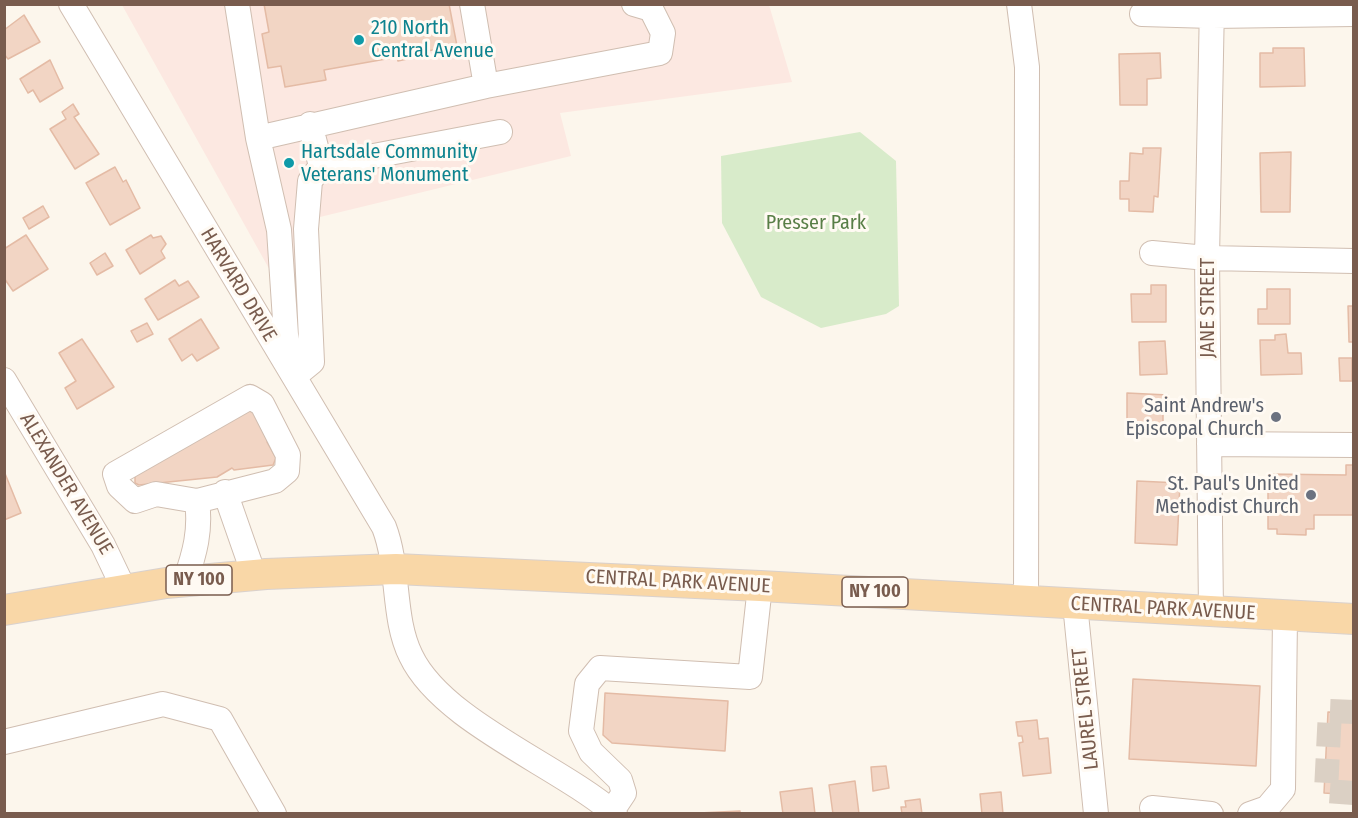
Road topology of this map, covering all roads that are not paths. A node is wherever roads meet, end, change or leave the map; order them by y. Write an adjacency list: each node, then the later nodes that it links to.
1 (71, 4): 17 (street, HARVARD DRIVE)
2 (237, 4): 12 (street)
3 (472, 4): 9 (street)
4 (634, 4): 9 (street)
5 (1019, 4): 28 (street)
6 (1212, 10): 7 (street); 8 (street); 15 (street, JANE STREET)
7 (1142, 14)
8 (1353, 14)
9 (486, 86): 10 (street)
10 (310, 124): 12 (street); 13 (street)
11 (500, 132): 13 (street)
12 (258, 138): 17 (street)
13 (321, 166): 17 (street)
14 (1152, 253): 15 (street)
15 (1207, 258): 16 (street); 19 (street, JANE STREET)
16 (1353, 261)
17 (301, 380): 23 (street, HARVARD DRIVE)
18 (9, 396): 27 (street, ALEXANDER AVENUE)
19 (1209, 444): 20 (street); 31 (street, JANE STREET)
20 (1353, 445)
21 (225, 492): 22 (street); 22 (street); 24 (street)
22 (196, 501): 25 (street)
23 (396, 569): 24 (main road, CENTRAL PARK AVENUE / NY 100); 26 (main road, CENTRAL PARK AVENUE / NY 100); 36 (street, HARVARD DRIVE)
24 (254, 575): 25 (main road, CENTRAL PARK AVENUE / NY 100)
25 (185, 581): 27 (main road, CENTRAL PARK AVENUE / NY 100)
26 (760, 586): 28 (main road, CENTRAL PARK AVENUE / NY 100); 36 (street)
27 (124, 589): 30 (main road, CENTRAL PARK AVENUE / NY 100)
28 (1026, 601): 29 (main road, CENTRAL PARK AVENUE / NY 100)
29 (1075, 604): 31 (main road, CENTRAL PARK AVENUE / NY 100); 38 (street, LAUREL STREET)
30 (4, 610)
31 (1211, 611): 32 (main road, CENTRAL PARK AVENUE / NY 100)
32 (1285, 616): 33 (main road, CENTRAL PARK AVENUE / NY 100); 40 (street)
33 (1353, 619)
34 (4, 742): 37 (street)
35 (1152, 808): 39 (street)
36 (613, 812)
37 (274, 813)
38 (1096, 813)
39 (1211, 813)
40 (1250, 813)

